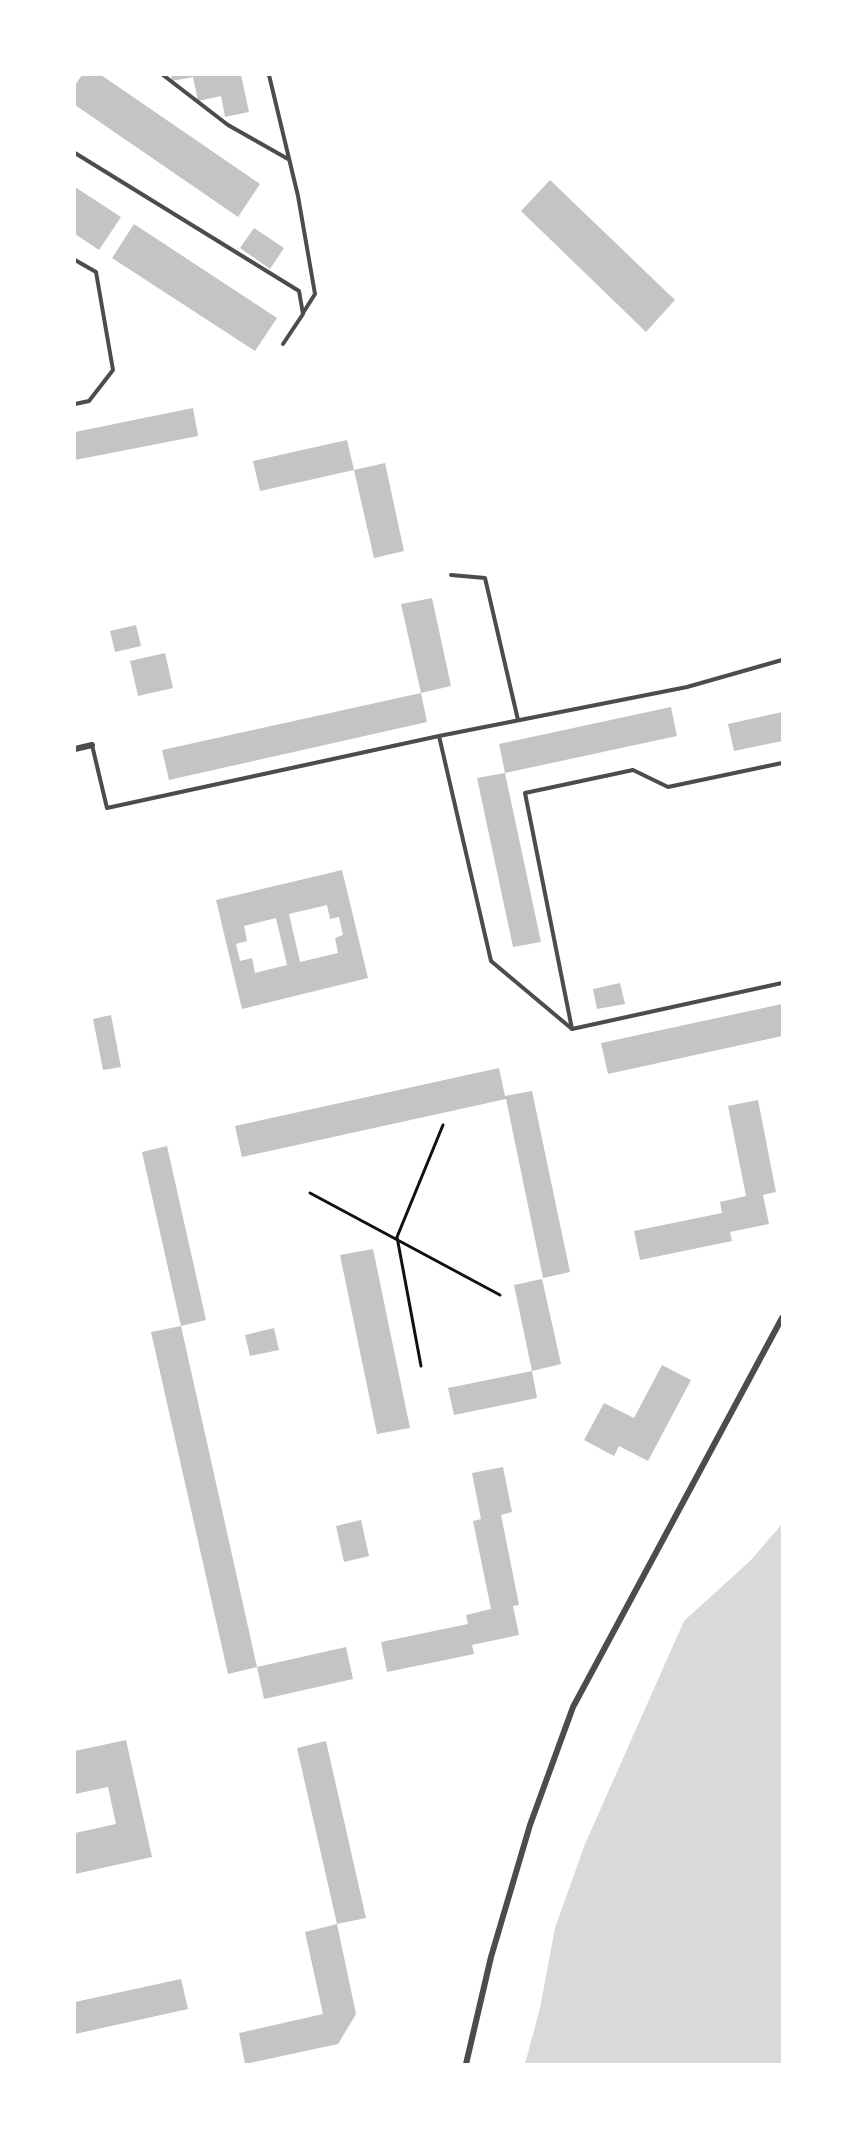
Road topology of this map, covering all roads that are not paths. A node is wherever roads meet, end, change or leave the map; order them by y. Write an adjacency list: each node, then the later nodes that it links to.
1 (163, 75): 4 (lane)
2 (269, 75): 4 (lane)
3 (75, 153): 6 (lane)
4 (289, 159): 6 (lane)
5 (75, 260): 8 (lane)
6 (303, 314): 7 (lane)
7 (283, 345)
8 (75, 405)
9 (451, 575): 11 (lane)
10 (782, 660): 11 (lane)
11 (518, 720): 12 (lane)
12 (439, 735): 13 (lane); 17 (lane)
13 (92, 745): 14 (street)
14 (75, 749)
15 (782, 763): 17 (lane)
16 (782, 983): 17 (lane)
17 (572, 1029)
18 (782, 1318): 19 (street)
19 (466, 2064)

